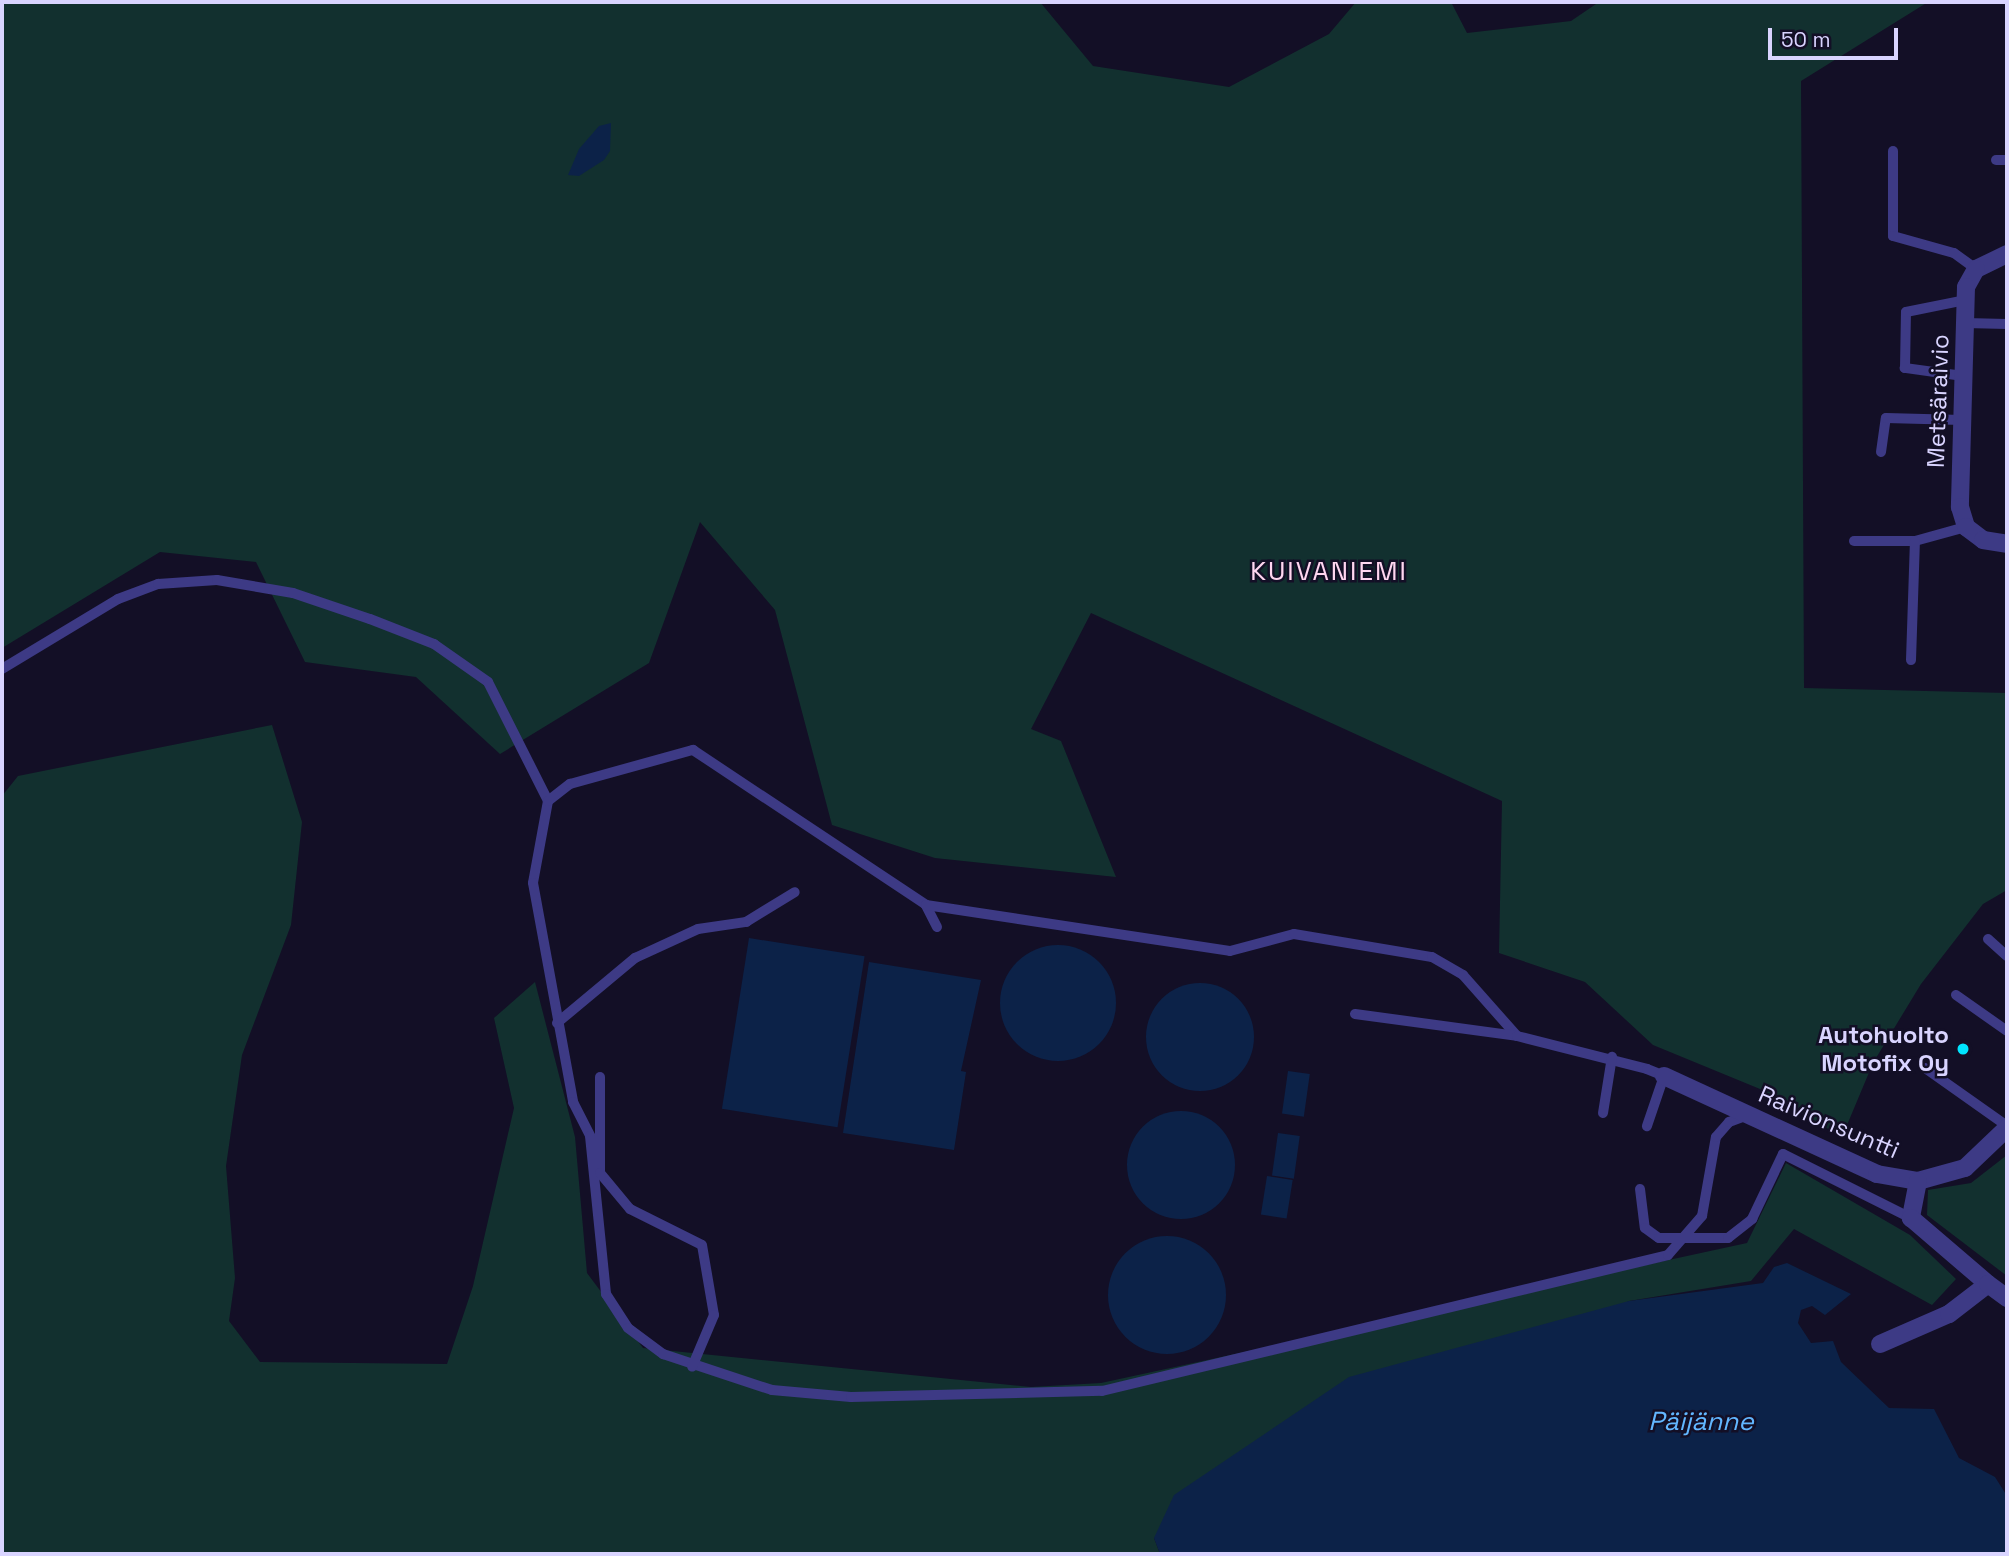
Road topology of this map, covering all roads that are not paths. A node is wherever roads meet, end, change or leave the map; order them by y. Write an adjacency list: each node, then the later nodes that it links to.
1 (1893, 151): 3 (lane)
2 (2007, 254): 3 (street)
3 (1976, 269): 4 (street, Metsäraivio)
4 (1965, 300): 5 (street, Metsäraivio); 7 (lane)
5 (1965, 323): 6 (lane); 7 (street, Metsäraivio)
6 (2007, 324)
7 (1963, 376): 8 (street, Metsäraivio)
8 (1962, 420): 9 (lane); 10 (street, Metsäraivio)
9 (1881, 452)
10 (1966, 527): 12 (lane); 13 (street)
11 (1854, 541): 12 (lane)
12 (1915, 541): 14 (lane)
13 (2007, 544)
14 (1911, 660)
15 (2, 669): 16 (lane)
16 (548, 801): 18 (lane); 24 (lane)
17 (795, 892): 24 (lane)
18 (926, 905): 19 (lane); 26 (lane)
19 (937, 927)
20 (1988, 939): 21 (lane)
21 (2007, 956)
22 (1956, 995): 25 (lane)
23 (1355, 1014): 26 (lane)
24 (557, 1023): 42 (lane)
25 (2007, 1031)
26 (1517, 1036): 27 (lane)
27 (1612, 1057): 29 (lane); 31 (lane)
28 (1925, 1068): 34 (lane)
29 (1664, 1076): 32 (street, Raivionsuntti); 33 (lane)
30 (600, 1077): 42 (lane)
31 (1603, 1113)
32 (1748, 1115): 35 (street, Raivionsuntti); 38 (lane)
33 (1647, 1126)
34 (2007, 1127): 35 (street, Raivionsuntti)
35 (1917, 1181): 37 (street)
36 (1640, 1189): 38 (lane)
37 (1911, 1218): 38 (lane); 39 (street)
38 (1687, 1240): 42 (lane)
39 (1988, 1284): 40 (street); 41 (street)
40 (2007, 1298)
41 (1880, 1344)
42 (692, 1367)

